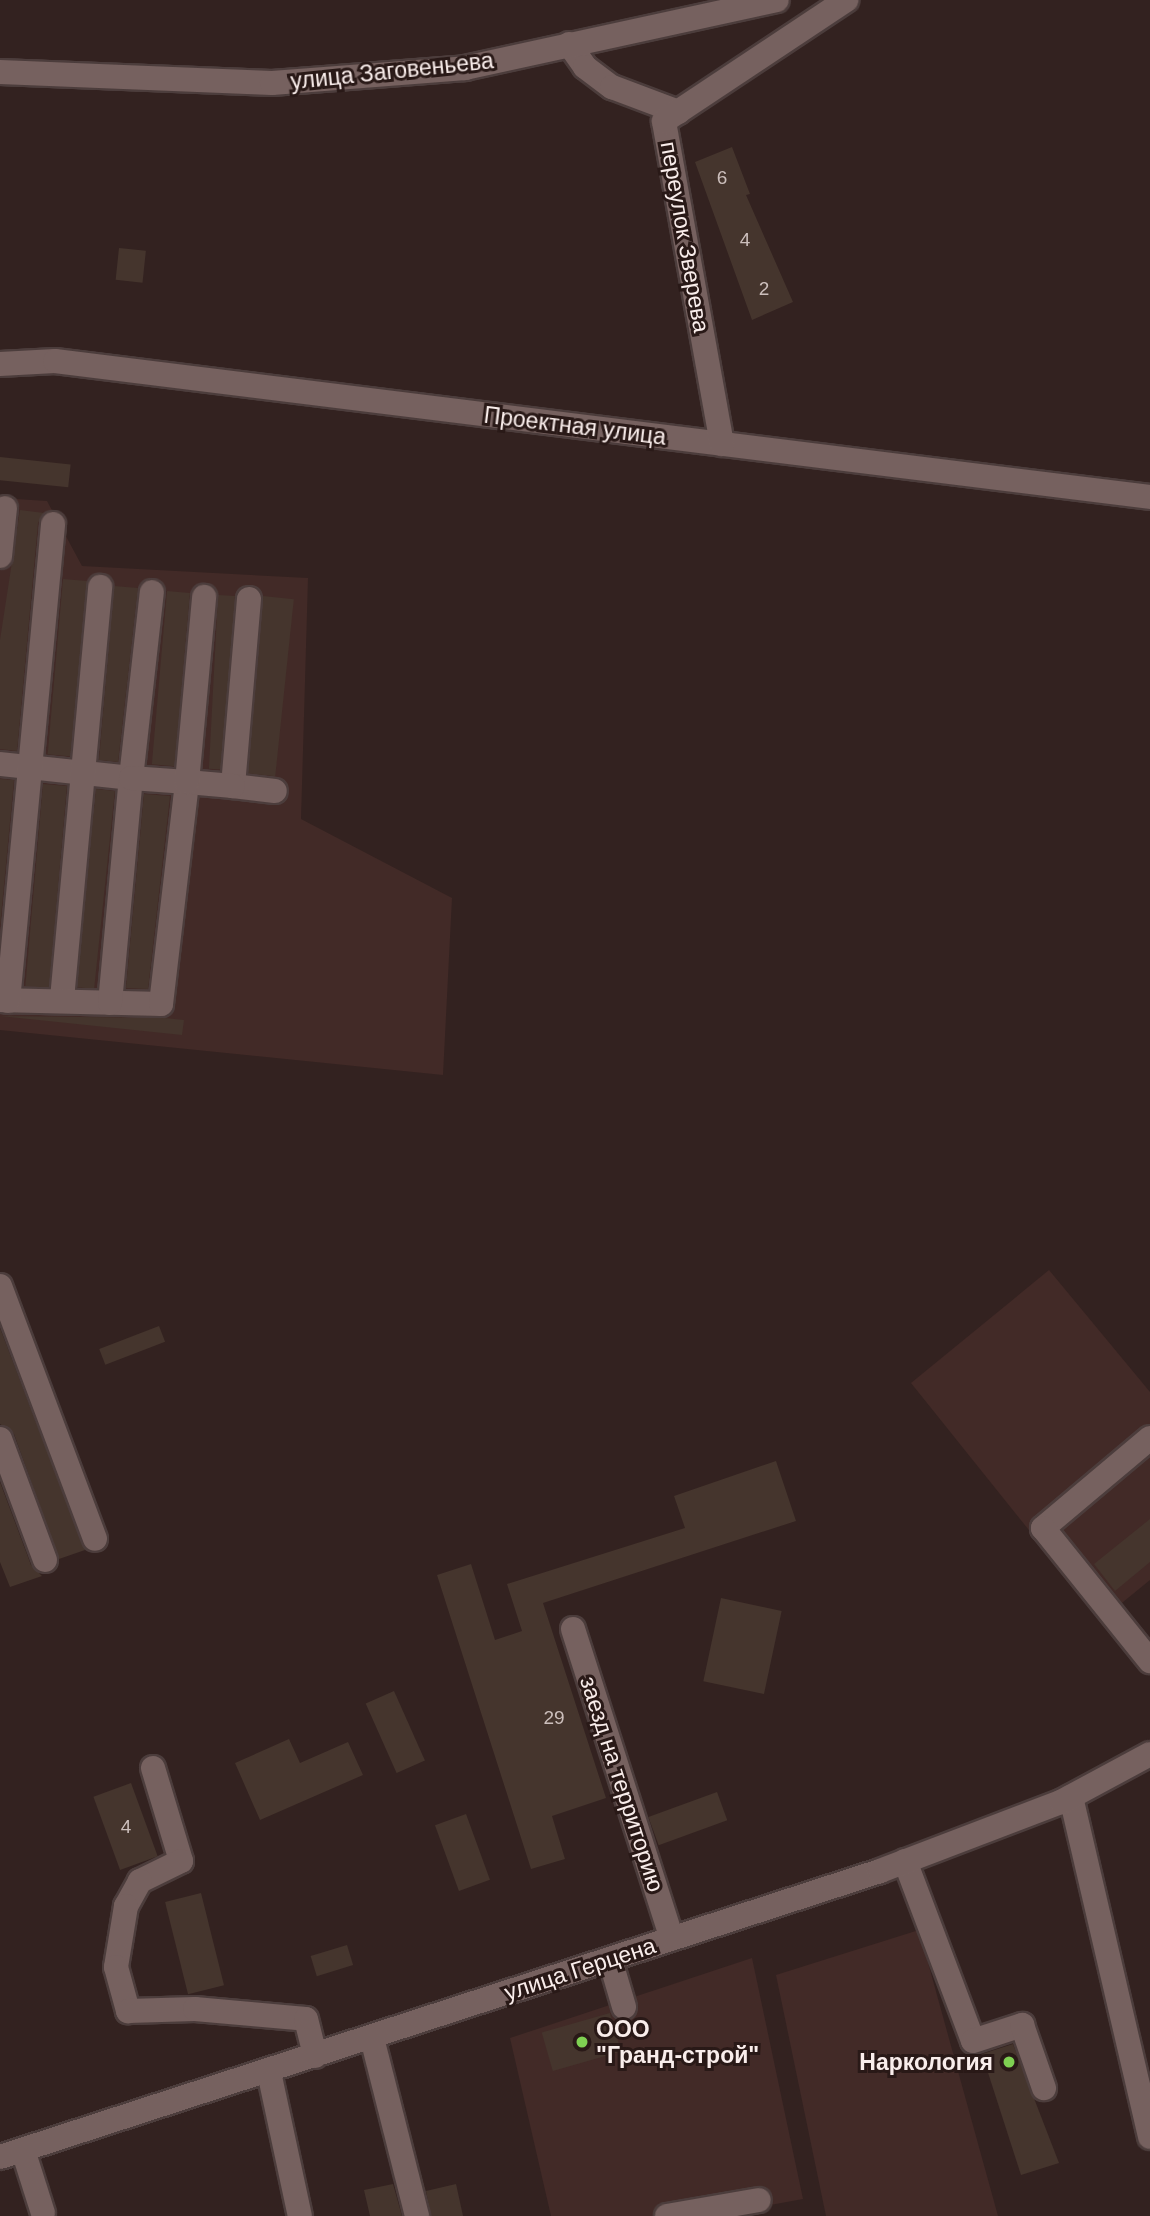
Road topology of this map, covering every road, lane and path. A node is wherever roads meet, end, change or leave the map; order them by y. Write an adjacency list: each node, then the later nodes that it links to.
1 (777, 0): 3 (street, улица Заговеньева)
2 (846, 0): 5 (street, переулок Зверева)
3 (569, 44): 4 (street, улица Заговеньева); 5 (street)
4 (0, 72)
5 (678, 112): 7 (street, переулок Зверева)
6 (0, 363): 7 (street, Проектная улица)
7 (722, 444): 8 (street, Проектная улица)
8 (1150, 497)
9 (5, 508): 11 (street)
10 (53, 524): 17 (street)
11 (0, 556)
12 (100, 587): 18 (street)
13 (152, 592): 19 (street)
14 (204, 597): 20 (street)
15 (249, 599): 21 (street)
16 (0, 764): 17 (street)
17 (30, 766): 18 (street); 24 (street)
18 (86, 772): 19 (street); 23 (street)
19 (131, 778): 20 (street); 25 (street)
20 (187, 782): 21 (street); 25 (street)
21 (233, 786): 22 (street)
22 (275, 791)
23 (62, 999): 24 (street); 25 (street)
24 (4, 1000)
25 (110, 1003)
26 (0, 1286): 29 (street)
27 (1150, 1438): 32 (street)
28 (0, 1439): 30 (street)
29 (95, 1539)
30 (45, 1560)
31 (573, 1629): 37 (street, заезд на территорию)
32 (1150, 1661)
33 (1150, 1754): 35 (street, улица Герцена)
34 (153, 1768): 41 (street)
35 (1071, 1797): 36 (street, улица Герцена); 44 (street)
36 (905, 1861): 37 (street, улица Герцена); 43 (street)
37 (672, 1939): 38 (street, улица Герцена)
38 (610, 1959): 39 (street); 40 (street, улица Герцена)
39 (624, 2007)
40 (372, 2038): 41 (street, улица Герцена); 49 (street)
41 (316, 2056): 42 (street, улица Герцена)
42 (269, 2072): 45 (street, улица Герцена); 48 (street)
43 (1044, 2088)
44 (1150, 2137)
45 (11, 2154): 47 (street)
46 (759, 2200): 50 (street)
47 (43, 2213)
48 (300, 2216)
49 (417, 2216)
50 (667, 2216)

